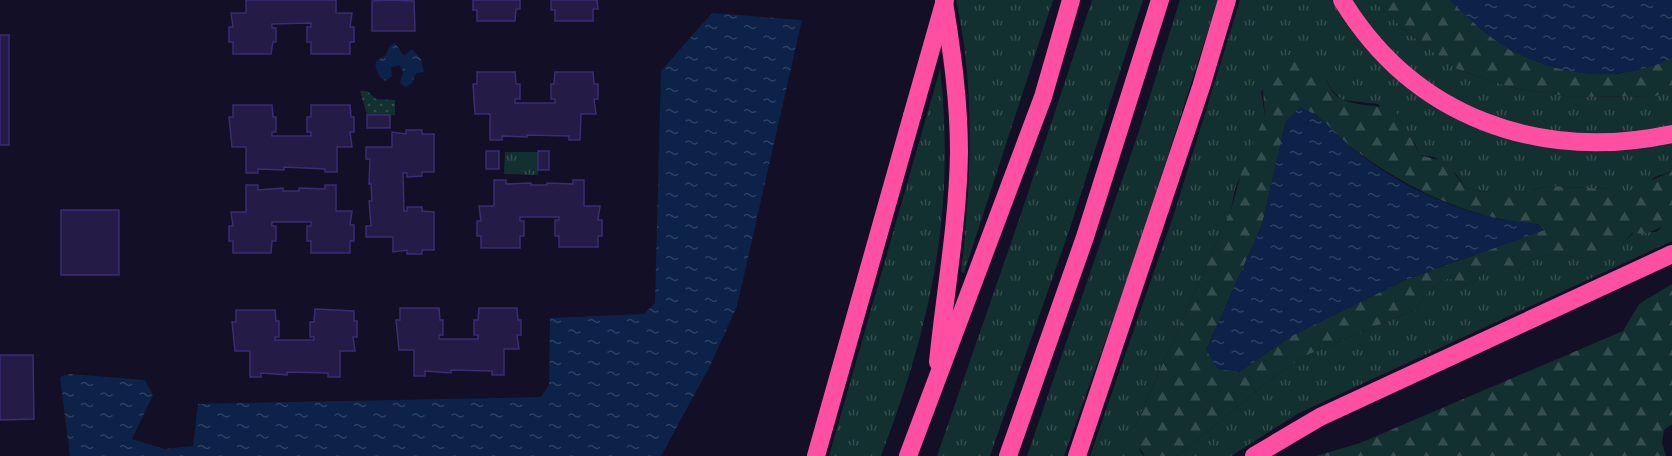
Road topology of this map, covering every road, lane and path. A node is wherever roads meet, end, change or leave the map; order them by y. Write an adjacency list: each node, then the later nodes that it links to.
1 (944, 0): 8 (highway); 9 (highway, bridge)
2 (1071, 0): 8 (highway)
3 (1160, 0): 11 (highway)
4 (1227, 0): 12 (highway)
5 (1341, 0): 6 (highway)
6 (1672, 134)
7 (1672, 254): 13 (highway)
8 (935, 386): 10 (highway)
9 (816, 456)
10 (908, 456)
11 (1008, 456)
12 (1077, 456)
13 (1254, 456)

